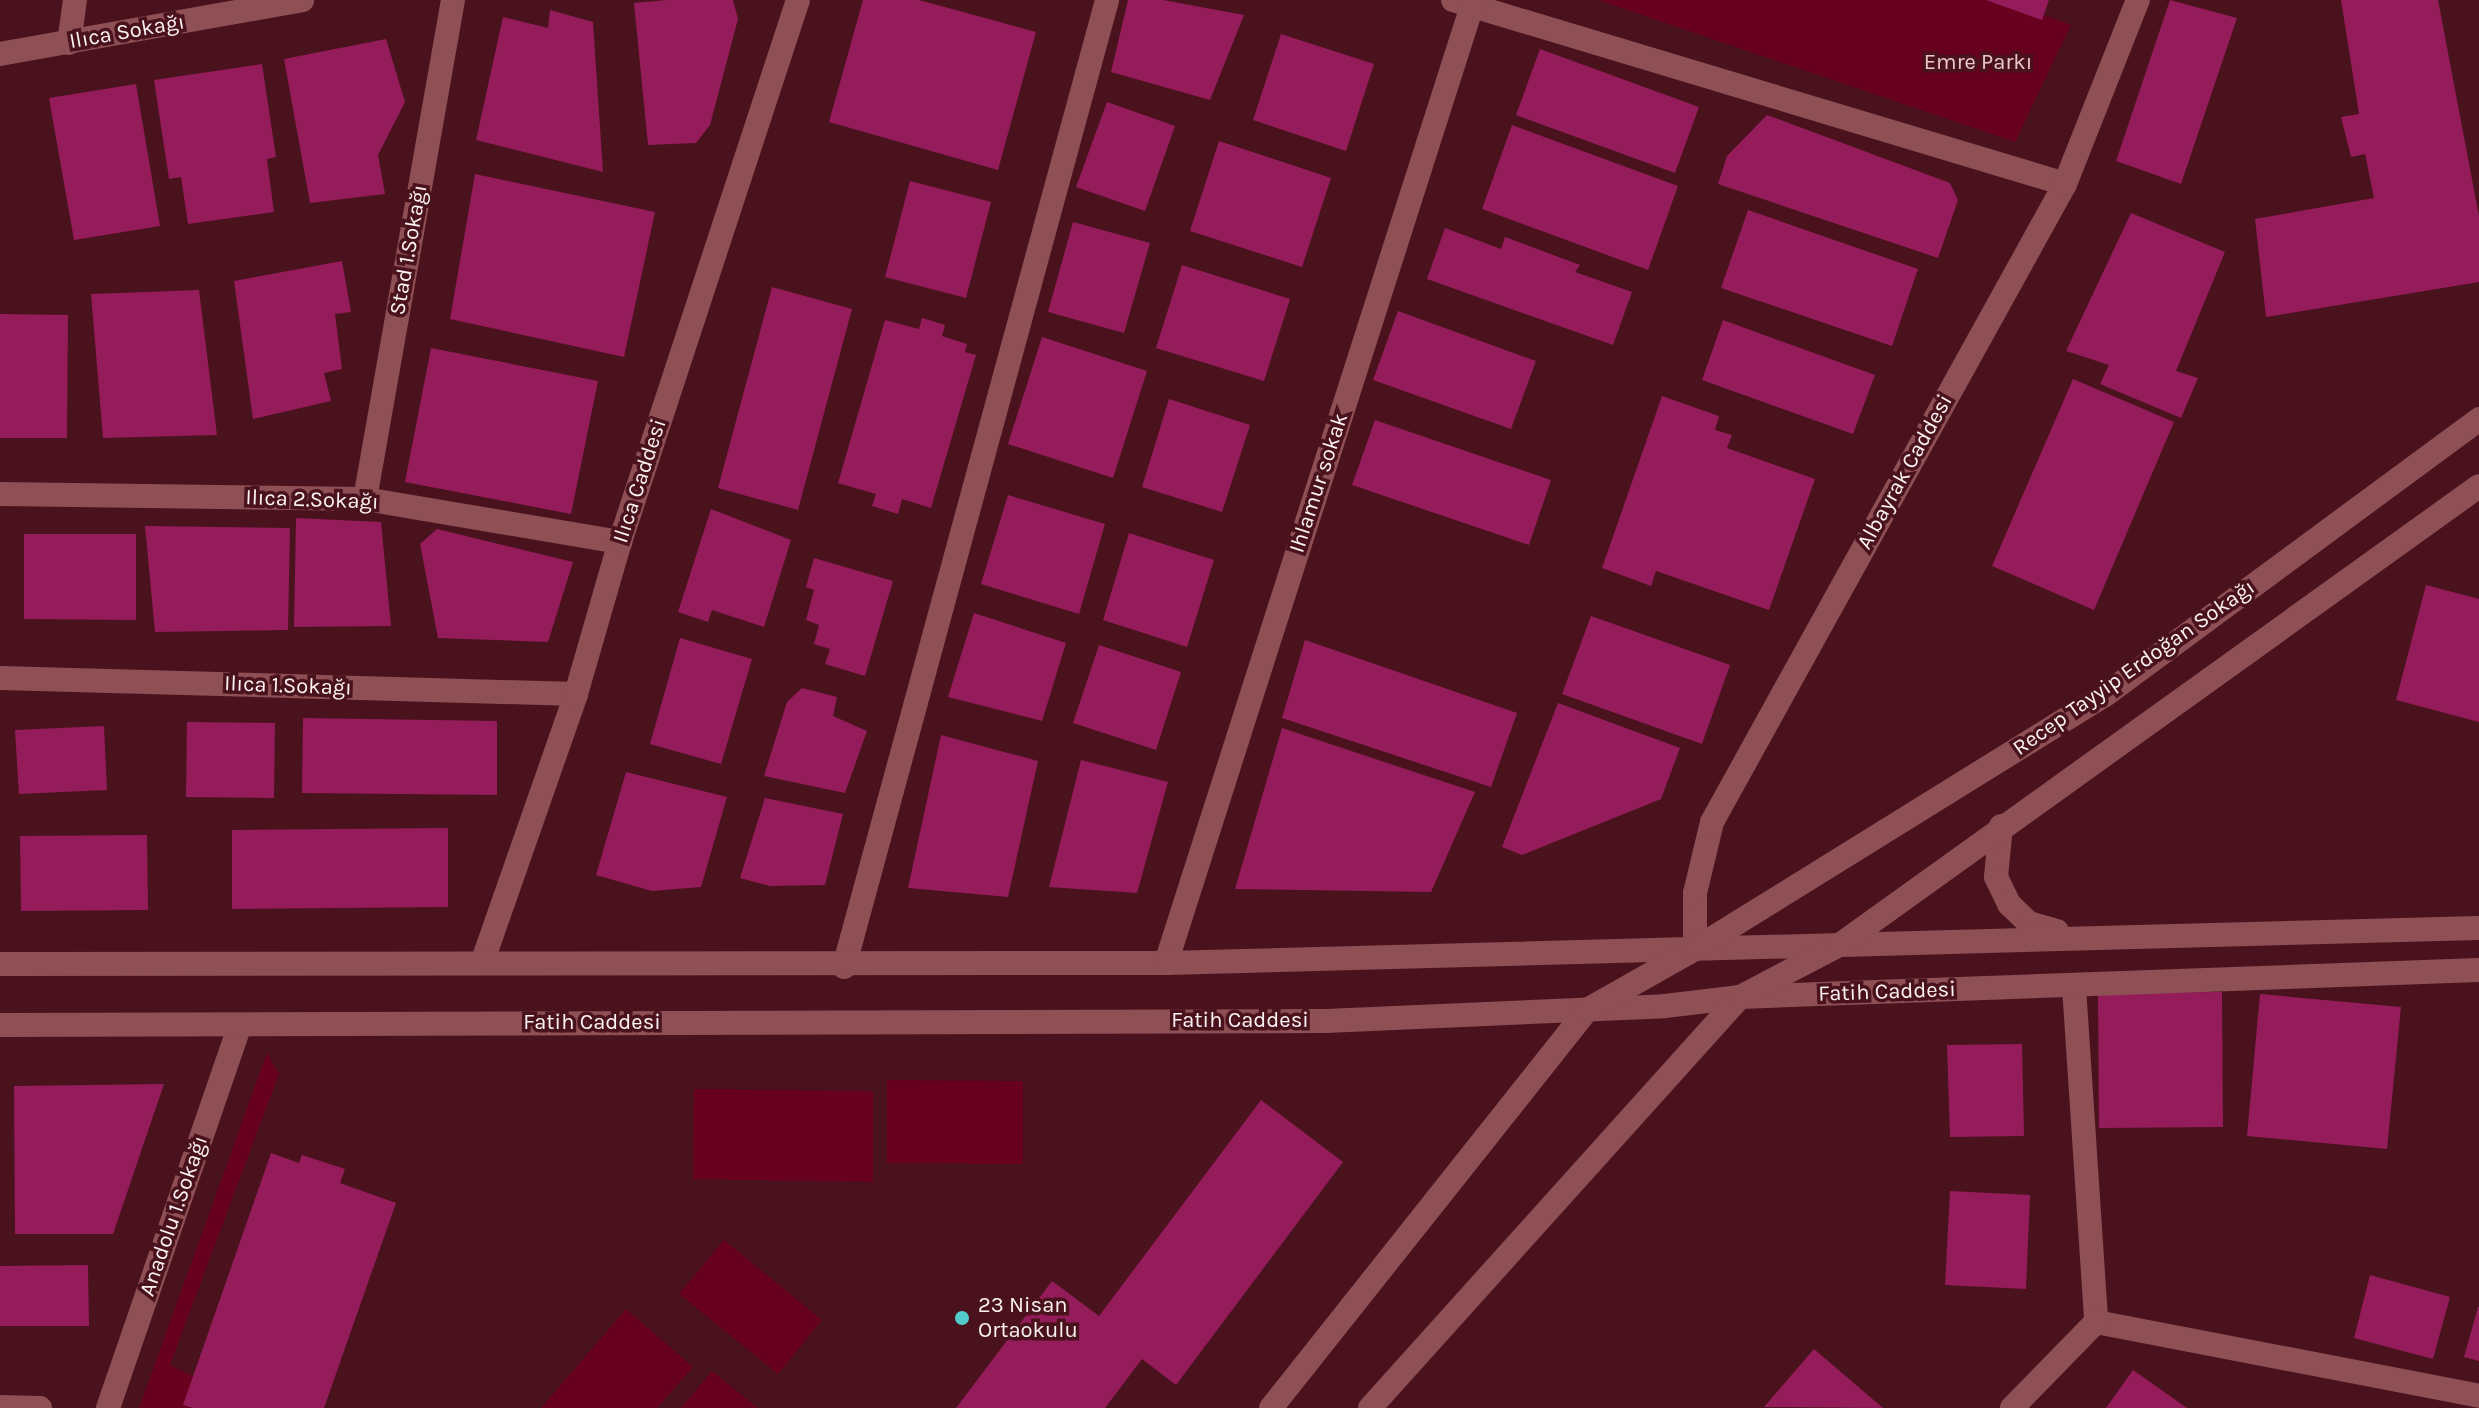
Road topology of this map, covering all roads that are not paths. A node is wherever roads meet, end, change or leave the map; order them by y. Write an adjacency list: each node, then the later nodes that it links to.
1 (75, 0): 8 (street)
2 (302, 0): 8 (street, Ilıca Sokağı)
3 (453, 0): 14 (street, Stad 1.Sokağı)
4 (798, 0): 15 (street, Ilıca Caddesi)
5 (1107, 0): 26 (street)
6 (2138, 0): 10 (street, Albayrak Caddesi)
7 (1463, 2): 10 (street); 24 (street, Ihlamur sokak)
8 (69, 43): 9 (street, Ilıca Sokağı)
9 (0, 54)
10 (2065, 184): 22 (street, Albayrak Caddesi)
11 (2479, 419): 22 (street, Recep Tayyip Erdoğan Sokağı)
12 (2479, 486): 18 (street)
13 (0, 494): 14 (street, Ilıca 2.Sokağı)
14 (365, 499): 15 (street, Ilıca 2.Sokağı)
15 (620, 542): 17 (street, Ilıca Caddesi)
16 (0, 678): 17 (street, Ilıca 1.Sokağı)
17 (576, 694): 23 (street, Ilıca Caddesi)
18 (2001, 826): 20 (street); 21 (street)
19 (2479, 928): 20 (street)
20 (2078, 937): 21 (street)
21 (1841, 944): 22 (street); 29 (street)
22 (1695, 949): 24 (street); 30 (street, Recep Tayyip Erdoğan Sokağı)
23 (482, 963): 25 (street); 26 (street)
24 (1166, 963): 26 (street)
25 (0, 964)
26 (844, 967)
27 (2479, 970): 28 (street, Fatih Caddesi)
28 (2074, 987): 29 (street, Fatih Caddesi); 33 (street)
29 (1740, 997): 30 (street, Fatih Caddesi); 39 (street)
30 (1587, 1010): 32 (street, Fatih Caddesi); 38 (street)
31 (0, 1025): 32 (street, Fatih Caddesi)
32 (240, 1025): 37 (street, Anadolu 1.Sokağı)
33 (2096, 1322): 34 (street); 40 (street)
34 (2479, 1396)
35 (0, 1407): 36 (street)
36 (40, 1408)
37 (108, 1408)
38 (1271, 1408)
39 (1370, 1408)
40 (2012, 1408)

